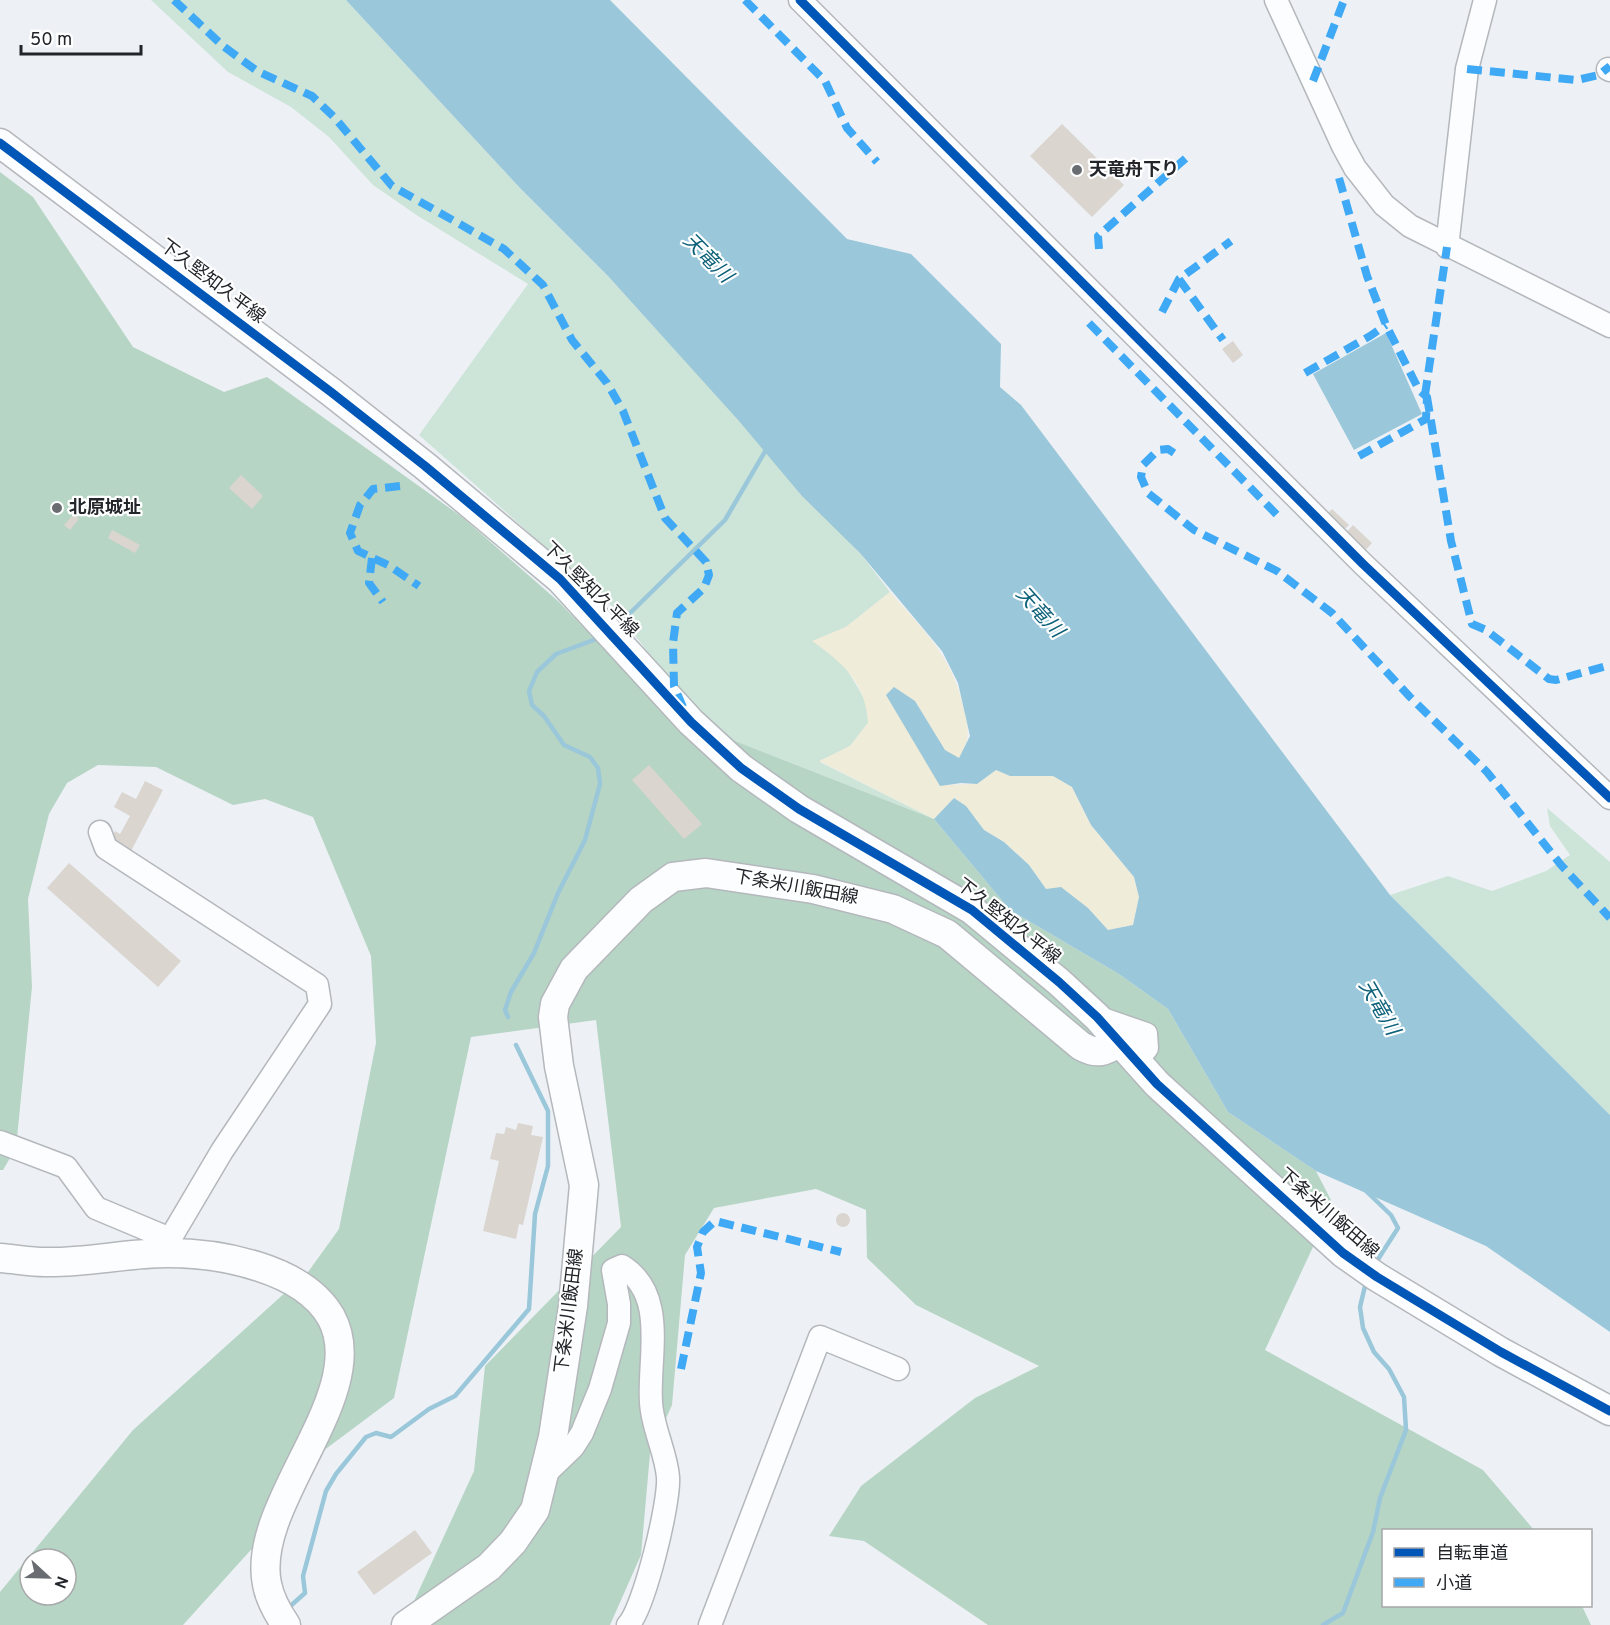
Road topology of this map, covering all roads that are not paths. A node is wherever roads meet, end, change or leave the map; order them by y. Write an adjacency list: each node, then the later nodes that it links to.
1 (800, 0): 7 (street)
2 (1276, 0): 5 (street)
3 (1485, 0): 5 (street)
4 (0, 143): 9 (main road, 下久堅知久平線)
5 (1447, 247): 6 (street)
6 (1610, 326)
7 (1610, 798)
8 (100, 832): 11 (street)
9 (1128, 1052): 14 (main road, 下条米川飯田線); 15 (main road, 下条米川飯田線)
10 (0, 1142): 11 (street)
11 (169, 1246): 12 (main road); 16 (main road)
12 (0, 1258)
13 (898, 1369): 19 (street)
14 (1609, 1407)
15 (546, 1473): 17 (street); 18 (main road, 下条米川飯田線)
16 (280, 1617)
17 (632, 1624)
18 (405, 1625)
19 (710, 1625)

